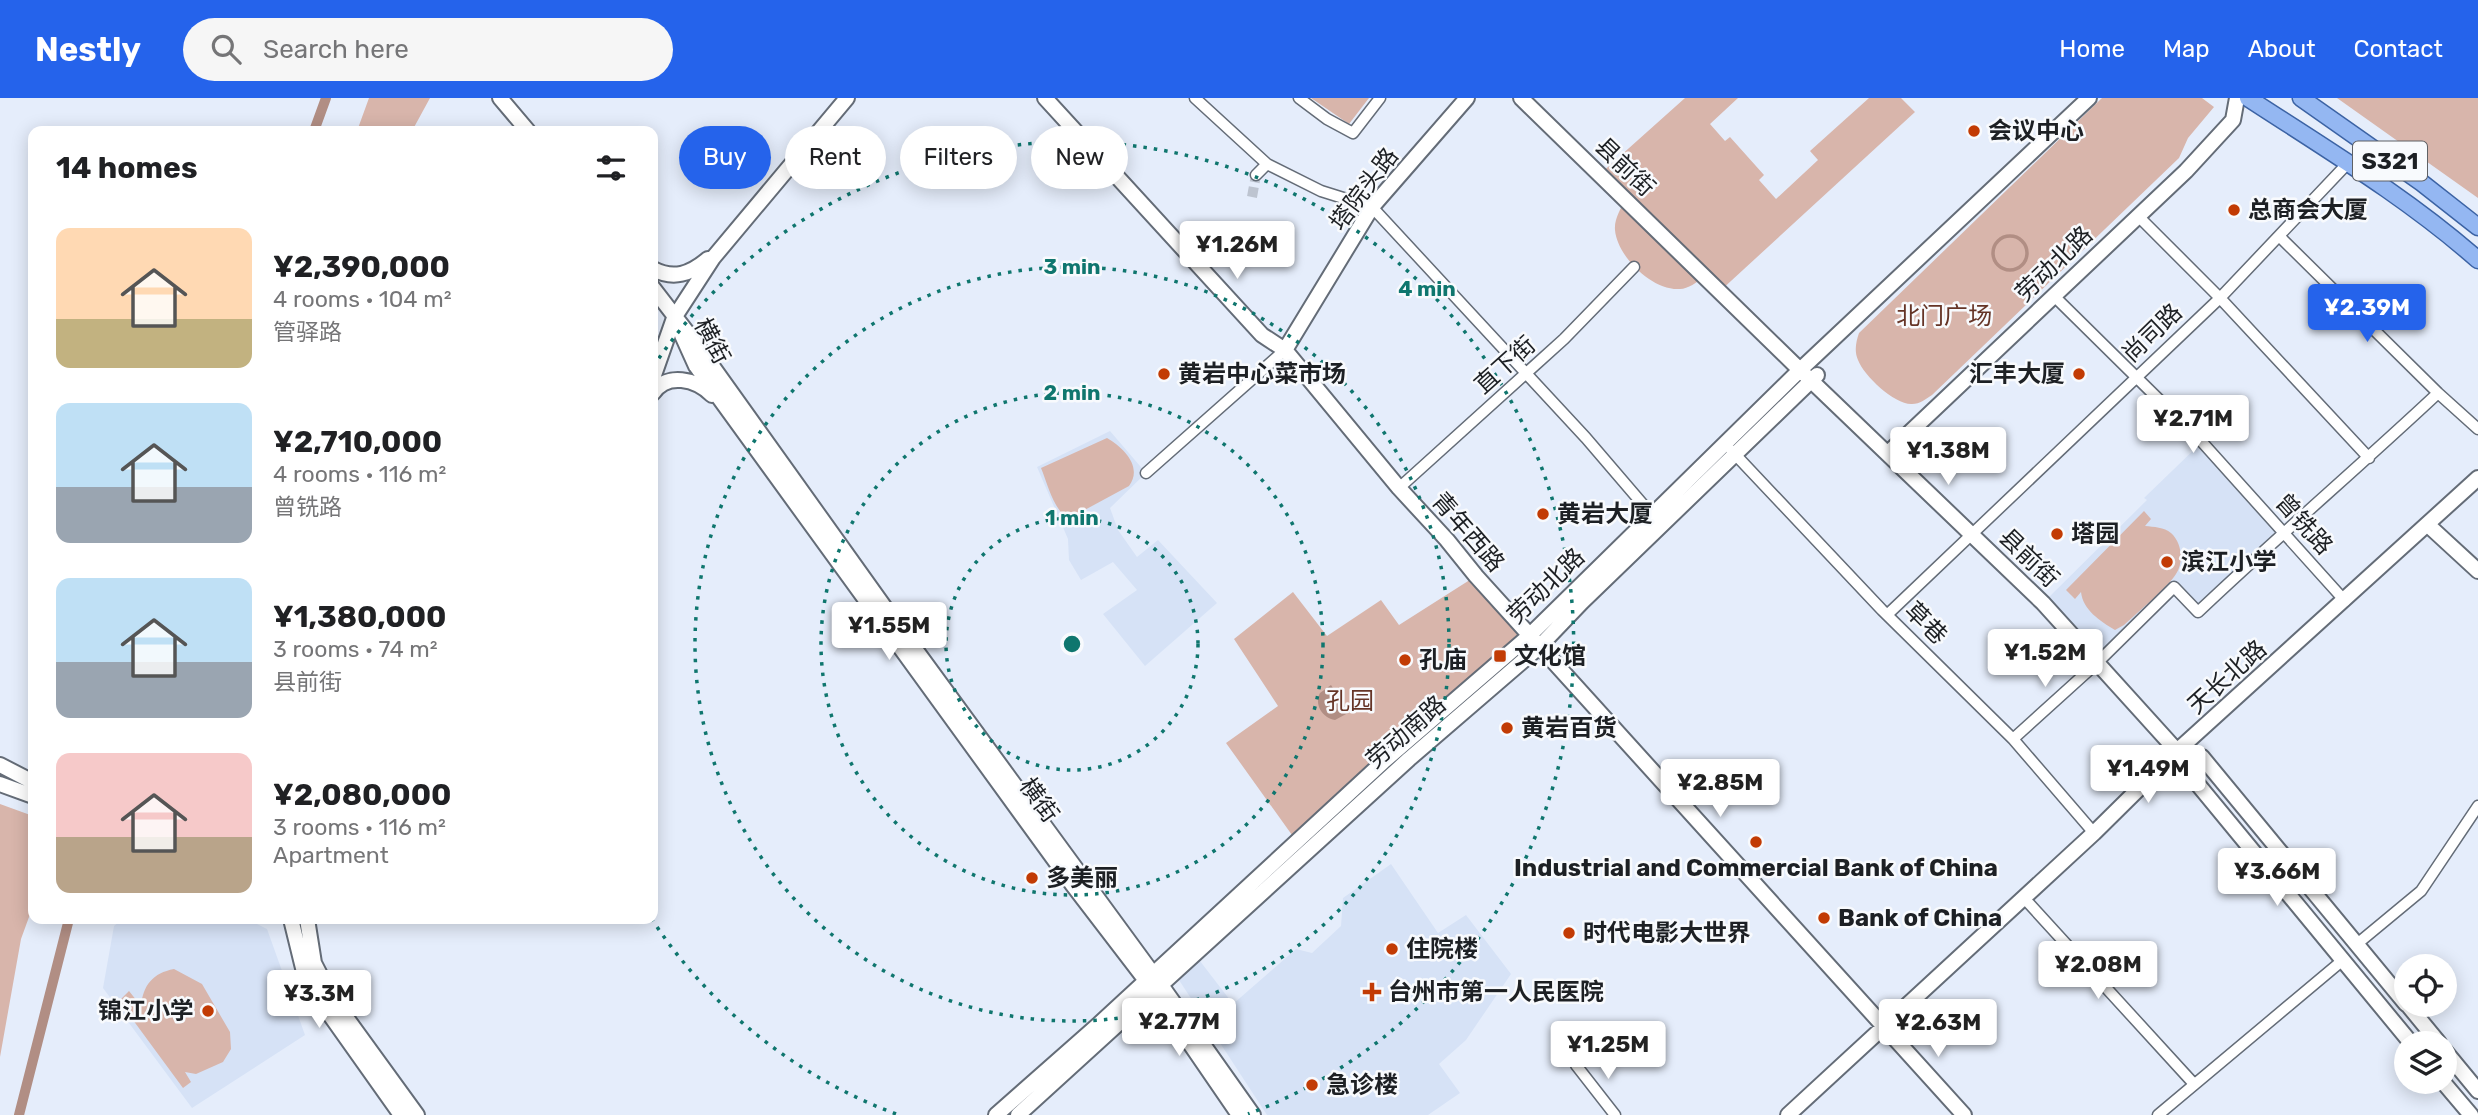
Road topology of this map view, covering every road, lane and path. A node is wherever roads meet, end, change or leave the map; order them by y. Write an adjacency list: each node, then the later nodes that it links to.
1 (500, 98): 15 (street)
2 (847, 98): 23 (street)
3 (1045, 98): 31 (street, 青年西路)
4 (1195, 98): 14 (street)
5 (1212, 98): 14 (street)
6 (1299, 98): 7 (street)
7 (1380, 98)
8 (1467, 98): 19 (street, 塔院头路)
9 (1521, 98): 33 (street, 县前街)
10 (2088, 98): 33 (street, 劳动北路)
11 (2236, 98): 20 (street, 劳动北路)
12 (2248, 98): 16 (main road, S321)
13 (2301, 98): 21 (main road, S321)
14 (1205, 108): 17 (street)
15 (524, 126)
16 (2348, 163): 22 (street, 尚司路); 24 (main road, S321)
17 (1267, 164): 18 (street); 19 (street)
18 (1256, 175)
19 (1372, 207): 31 (street, 塔院头路); 34 (street)
20 (2137, 216): 28 (street, 劳动北路); 29 (street)
21 (2478, 227)
22 (2279, 236): 29 (street, 尚司路); 37 (street)
23 (722, 247): 26 (street); 30 (street)
24 (2478, 260)
25 (1634, 267): 34 (street, 直下街)
26 (658, 272)
27 (658, 295): 30 (street)
28 (2054, 296): 35 (street, 曾铣路); 41 (street, 劳动北路)
29 (2220, 298): 35 (street, 尚司路); 42 (street)
30 (674, 318): 32 (street); 38 (street, 横街); 56 (street, 横街)
31 (1285, 350): 43 (street); 45 (street, 青年西路)
32 (658, 364)
33 (1808, 373): 40 (street, 劳动北路); 41 (street, 县前街)
34 (1526, 374): 45 (street, 直下街); 46 (street)
35 (2136, 378): 48 (street, 曾铣路); 49 (street, 尚司路)
36 (658, 386): 38 (street)
37 (2438, 393): 39 (street); 42 (street)
38 (732, 415): 56 (street, 横街)
39 (2478, 429)
40 (1731, 449): 46 (street, 劳动北路); 52 (street, 草巷); 54 (street, 劳动南路)
41 (1891, 451): 49 (street, 县前街)
42 (2369, 458): 48 (street)
43 (1146, 473)
44 (2478, 478): 47 (street, 天长北路)
45 (1399, 488): 53 (street, 青年西路)
46 (1652, 515): 53 (street, 劳动北路)
47 (2428, 525): 50 (street); 51 (street, 天长北路)
48 (2283, 532): 51 (street, 曾铣路); 55 (street)
49 (1973, 535): 52 (street, 尚司路); 55 (street, 县前街)
50 (2478, 571)
51 (2345, 601): 58 (street, 天长北路)
52 (1888, 614): 57 (street, 草巷)
53 (1529, 636): 54 (street, 青年西路); 70 (street, 劳动北路)
54 (1539, 647): 70 (street, 劳动南路); 73 (street, 青年西路)
55 (2097, 663): 57 (street); 58 (street, 县前街)
56 (921, 667): 70 (street, 横街)
57 (2012, 739): 64 (street, 草巷)
58 (2177, 751): 64 (street, 天长北路); 68 (street, 县前街); 69 (street, 县前街)
59 (0, 765): 60 (street)
60 (28, 779)
61 (0, 784): 62 (street)
62 (28, 794)
63 (2478, 806): 68 (street)
64 (2094, 833): 65 (street, 天长北路)
65 (2024, 898): 73 (street, 天长北路); 78 (street)
66 (291, 924): 81 (street)
67 (308, 924): 82 (street)
68 (2357, 944): 71 (street, 县前街)
69 (2343, 960): 74 (street, 县前街); 78 (street)
70 (1154, 983): 83 (street, 劳动南路); 84 (street, 劳动南路); 85 (street, 横街); 86 (street, 横街)
71 (2394, 988)
72 (2418, 1017): 75 (street, 县前街)
73 (1885, 1026): 88 (street, 天长北路); 89 (street, 青年西路)
74 (2401, 1031)
75 (2429, 1031)
76 (1576, 1066): 87 (street)
77 (2457, 1066): 79 (street)
78 (2194, 1084): 90 (street)
79 (2478, 1091)
80 (2453, 1094): 91 (street)
81 (401, 1115)
82 (417, 1115)
83 (996, 1115)
84 (1018, 1115)
85 (1239, 1115)
86 (1253, 1115)
87 (1615, 1115)
88 (1788, 1115)
89 (1964, 1115)
90 (2158, 1115)
91 (2471, 1115)

